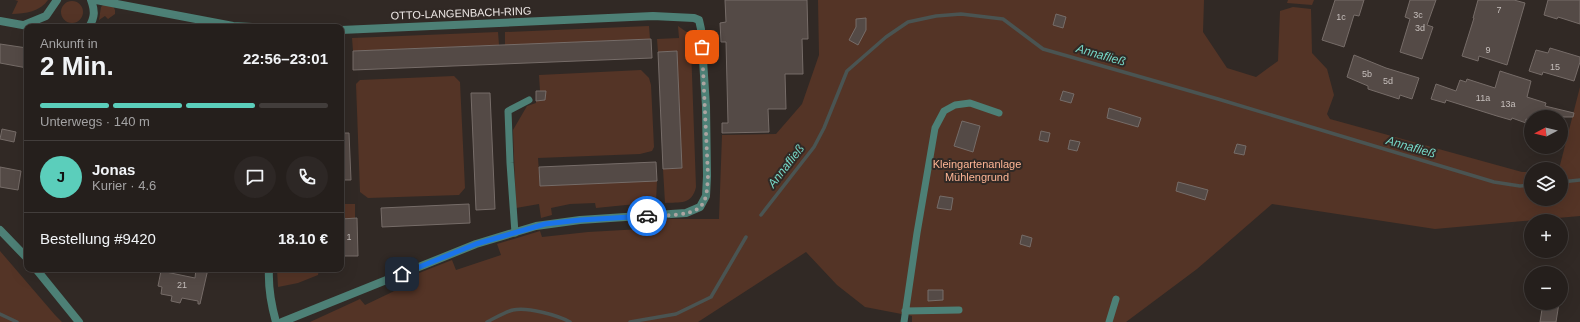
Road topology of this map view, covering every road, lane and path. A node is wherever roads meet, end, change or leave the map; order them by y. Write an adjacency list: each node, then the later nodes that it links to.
1 (57, 0): 5 (street)
2 (91, 0): 6 (street)
3 (96, 0): 7 (street)
4 (0, 21): 8 (street)
5 (26, 24)
6 (91, 24)
7 (222, 24)
8 (24, 25)
9 (344, 30): 13 (street, OTTO-LANGENBACH-RING)
10 (529, 100): 13 (lane)
11 (999, 113): 19 (lane)
12 (0, 230): 14 (street)
13 (515, 233): 22 (street, OTTO-LANGENBACH-RING)
14 (24, 255)
15 (38, 272): 20 (street)
16 (269, 272): 21 (street)
17 (1116, 299): 24 (lane)
18 (959, 310): 19 (lane)
19 (905, 311): 23 (lane)
20 (79, 322)
21 (276, 322)
22 (282, 322)
23 (904, 322)
24 (1109, 322)

